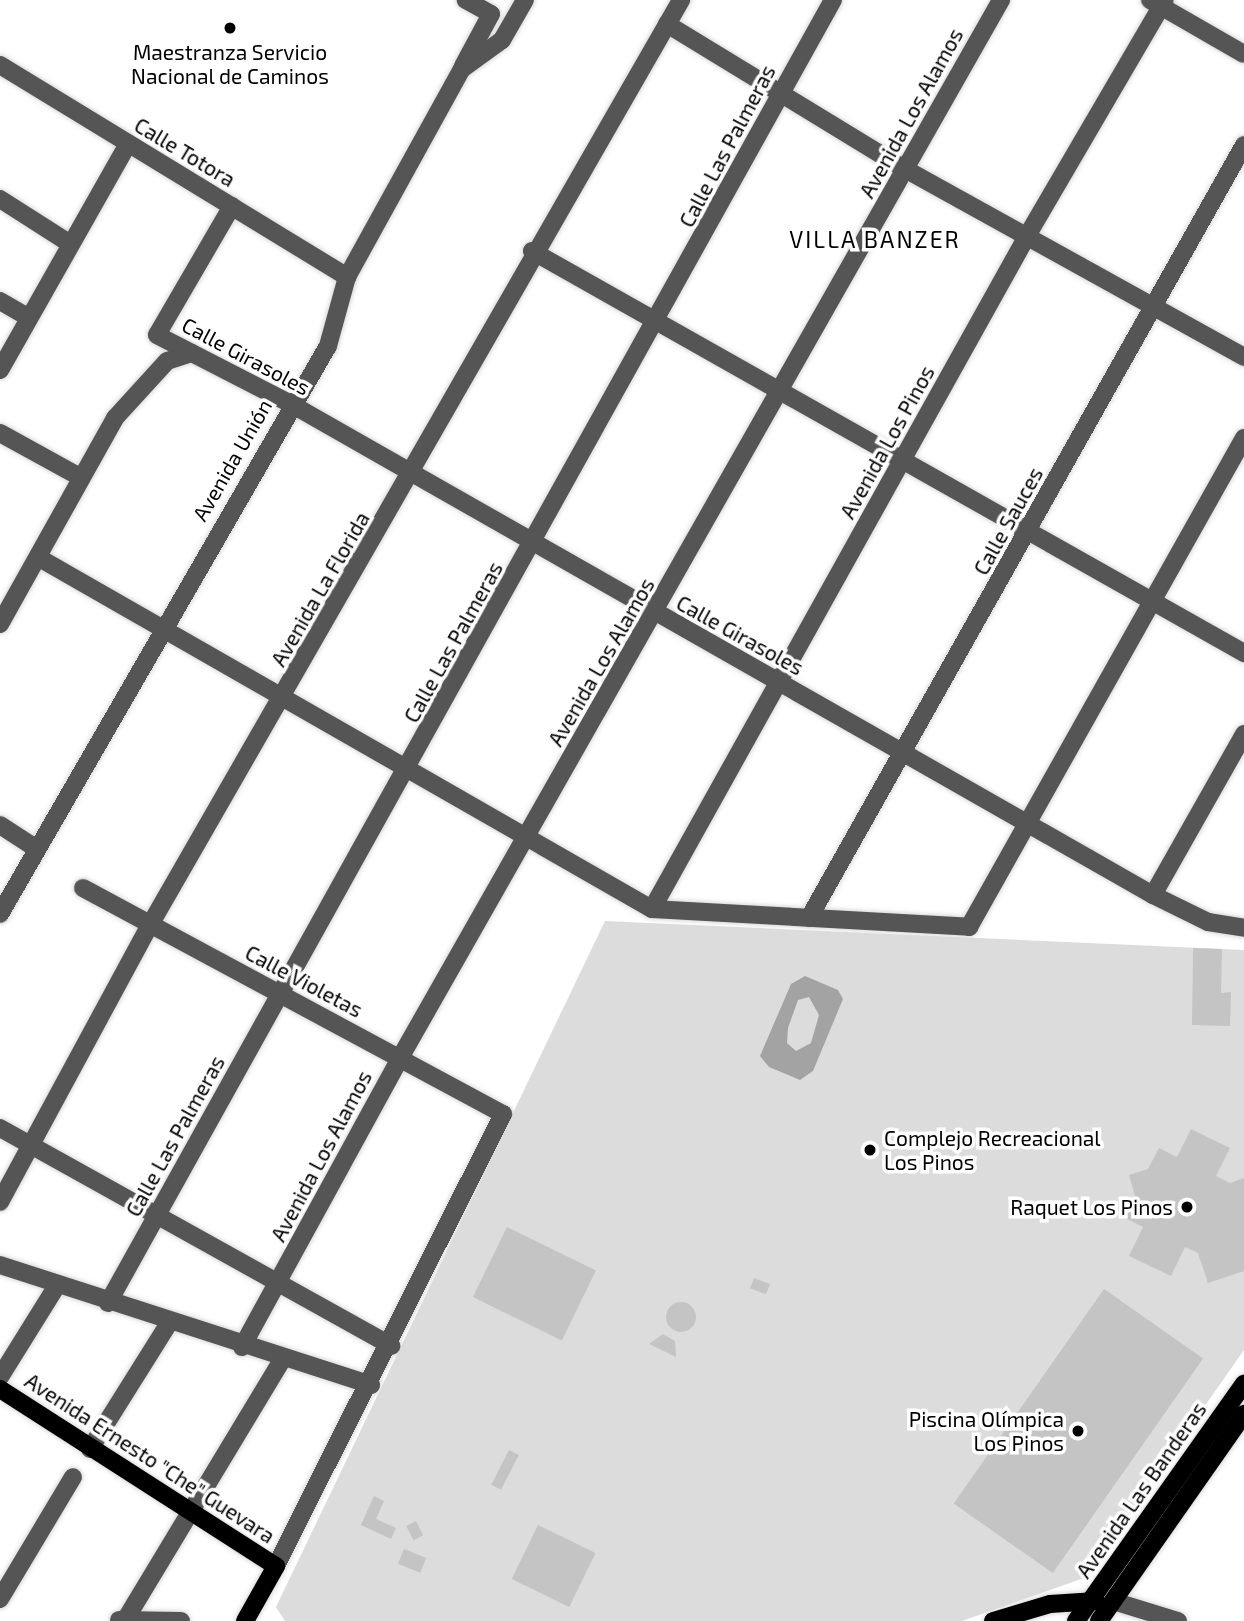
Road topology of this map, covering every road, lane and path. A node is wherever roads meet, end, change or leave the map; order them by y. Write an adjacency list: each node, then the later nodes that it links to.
1 (466, 0): 7 (street)
2 (525, 0): 10 (street, Avenida Unión)
3 (681, 0): 8 (street, Avenida La Florida)
4 (833, 0): 12 (street, Calle Las Palmeras)
5 (1001, 0): 15 (street, Avenida Los Alamos)
6 (1159, 2): 9 (street); 18 (street, Avenida Los Pinos)
7 (494, 7): 10 (street)
8 (667, 24): 12 (street); 20 (street, Avenida La Florida)
9 (1244, 54)
10 (464, 64): 21 (street, Avenida Unión)
11 (0, 65): 13 (street, Calle Totora)
12 (782, 90): 15 (street); 25 (street, Calle Las Palmeras)
13 (128, 144): 17 (street, Calle Totora); 19 (street)
14 (1244, 145): 23 (street, Calle Sauces)
15 (905, 169): 18 (street); 29 (street, Avenida Los Alamos)
16 (0, 199): 19 (street)
17 (232, 206): 21 (street, Calle Totora); 26 (street, Calle Girasoles)
18 (1027, 236): 23 (street); 33 (street, Avenida Los Pinos)
19 (69, 243): 24 (street)
20 (532, 251): 25 (street); 35 (street, Avenida La Florida)
21 (347, 277): 30 (street, Avenida Unión)
22 (0, 301): 24 (street)
23 (1156, 308): 27 (street); 36 (street, Calle Sauces)
24 (26, 316): 28 (street)
25 (658, 323): 29 (street); 37 (street, Calle Las Palmeras)
26 (192, 353): 30 (street, Calle Girasoles); 34 (street)
27 (1244, 357)
28 (0, 369)
29 (780, 392): 33 (street); 40 (street, Avenida Los Alamos)
30 (291, 404): 35 (street, Calle Girasoles); 42 (street, Avenida Unión)
31 (0, 433): 34 (street)
32 (1244, 438): 39 (street)
33 (902, 461): 36 (street); 44 (street, Avenida Los Pinos)
34 (80, 477): 38 (street)
35 (411, 477): 37 (street, Calle Girasoles); 45 (street, Avenida La Florida)
36 (1027, 533): 39 (street); 47 (street, Calle Sauces)
37 (533, 545): 40 (street, Calle Girasoles); 48 (street, Calle Las Palmeras)
38 (41, 559): 41 (street); 42 (street)
39 (1153, 600): 43 (street); 49 (street)
40 (655, 613): 44 (street, Calle Girasoles); 51 (street, Avenida Los Alamos)
41 (0, 624)
42 (162, 629): 45 (street); 52 (street, Avenida Unión)
43 (1244, 653)
44 (780, 684): 47 (street, Calle Girasoles); 55 (street, Avenida Los Pinos)
45 (282, 701): 48 (street); 58 (street, Avenida La Florida)
46 (1244, 734): 54 (street)
47 (906, 752): 49 (street, Calle Girasoles); 57 (street, Calle Sauces)
48 (407, 771): 51 (street); 60 (street, Calle Las Palmeras)
49 (1030, 822): 54 (street, Calle Girasoles); 57 (street)
50 (0, 824): 52 (street)
51 (529, 835): 55 (street); 61 (street, Avenida Los Alamos)
52 (37, 849): 56 (street, Avenida Unión)
53 (83, 888): 58 (street, Calle Violetas)
54 (1153, 895): 59 (street, Calle Girasoles)
55 (652, 909): 57 (street)
56 (0, 914)
57 (809, 918)
58 (150, 925): 60 (street, Calle Violetas); 63 (street, Avenida La Florida)
59 (1244, 928)
60 (281, 994): 61 (street, Calle Violetas); 65 (street, Calle Las Palmeras)
61 (400, 1058): 67 (street, Avenida Los Alamos); 71 (street, Calle Violetas)
62 (0, 1128): 63 (street)
63 (31, 1146): 64 (street, Avenida La Florida); 65 (street)
64 (0, 1202)
65 (155, 1219): 67 (street); 69 (street, Calle Las Palmeras)
66 (0, 1265): 68 (street)
67 (277, 1286): 71 (street); 72 (street, Avenida Los Alamos)
68 (55, 1287): 69 (street); 74 (street)
69 (108, 1303): 70 (street)
70 (169, 1323): 72 (street); 79 (street)
71 (391, 1346): 76 (street)
72 (242, 1347): 73 (street)
73 (282, 1360): 76 (street); 81 (street)
74 (0, 1377)
75 (1244, 1384): 84 (main road, Avenida Las Banderas)
76 (371, 1385): 82 (street)
77 (0, 1389): 79 (main road, Avenida Ernesto "Che" Guevara)
78 (1244, 1414): 85 (main road, Avenida Las Banderas)
79 (90, 1449): 81 (main road, Avenida Ernesto "Che" Guevara)
80 (73, 1477): 83 (street)
81 (191, 1514): 82 (main road, Avenida Ernesto "Che" Guevara); 86 (street)
82 (276, 1566): 88 (main road)
83 (0, 1599)
84 (1090, 1601): 85 (main road); 89 (main road); 90 (main road, Avenida Las Banderas)
85 (1113, 1601): 91 (main road, Avenida Las Banderas); 92 (street)
86 (122, 1619): 87 (street)
87 (181, 1621)
88 (245, 1621)
89 (993, 1621)
90 (1076, 1621)
91 (1099, 1621)
92 (1178, 1621)

